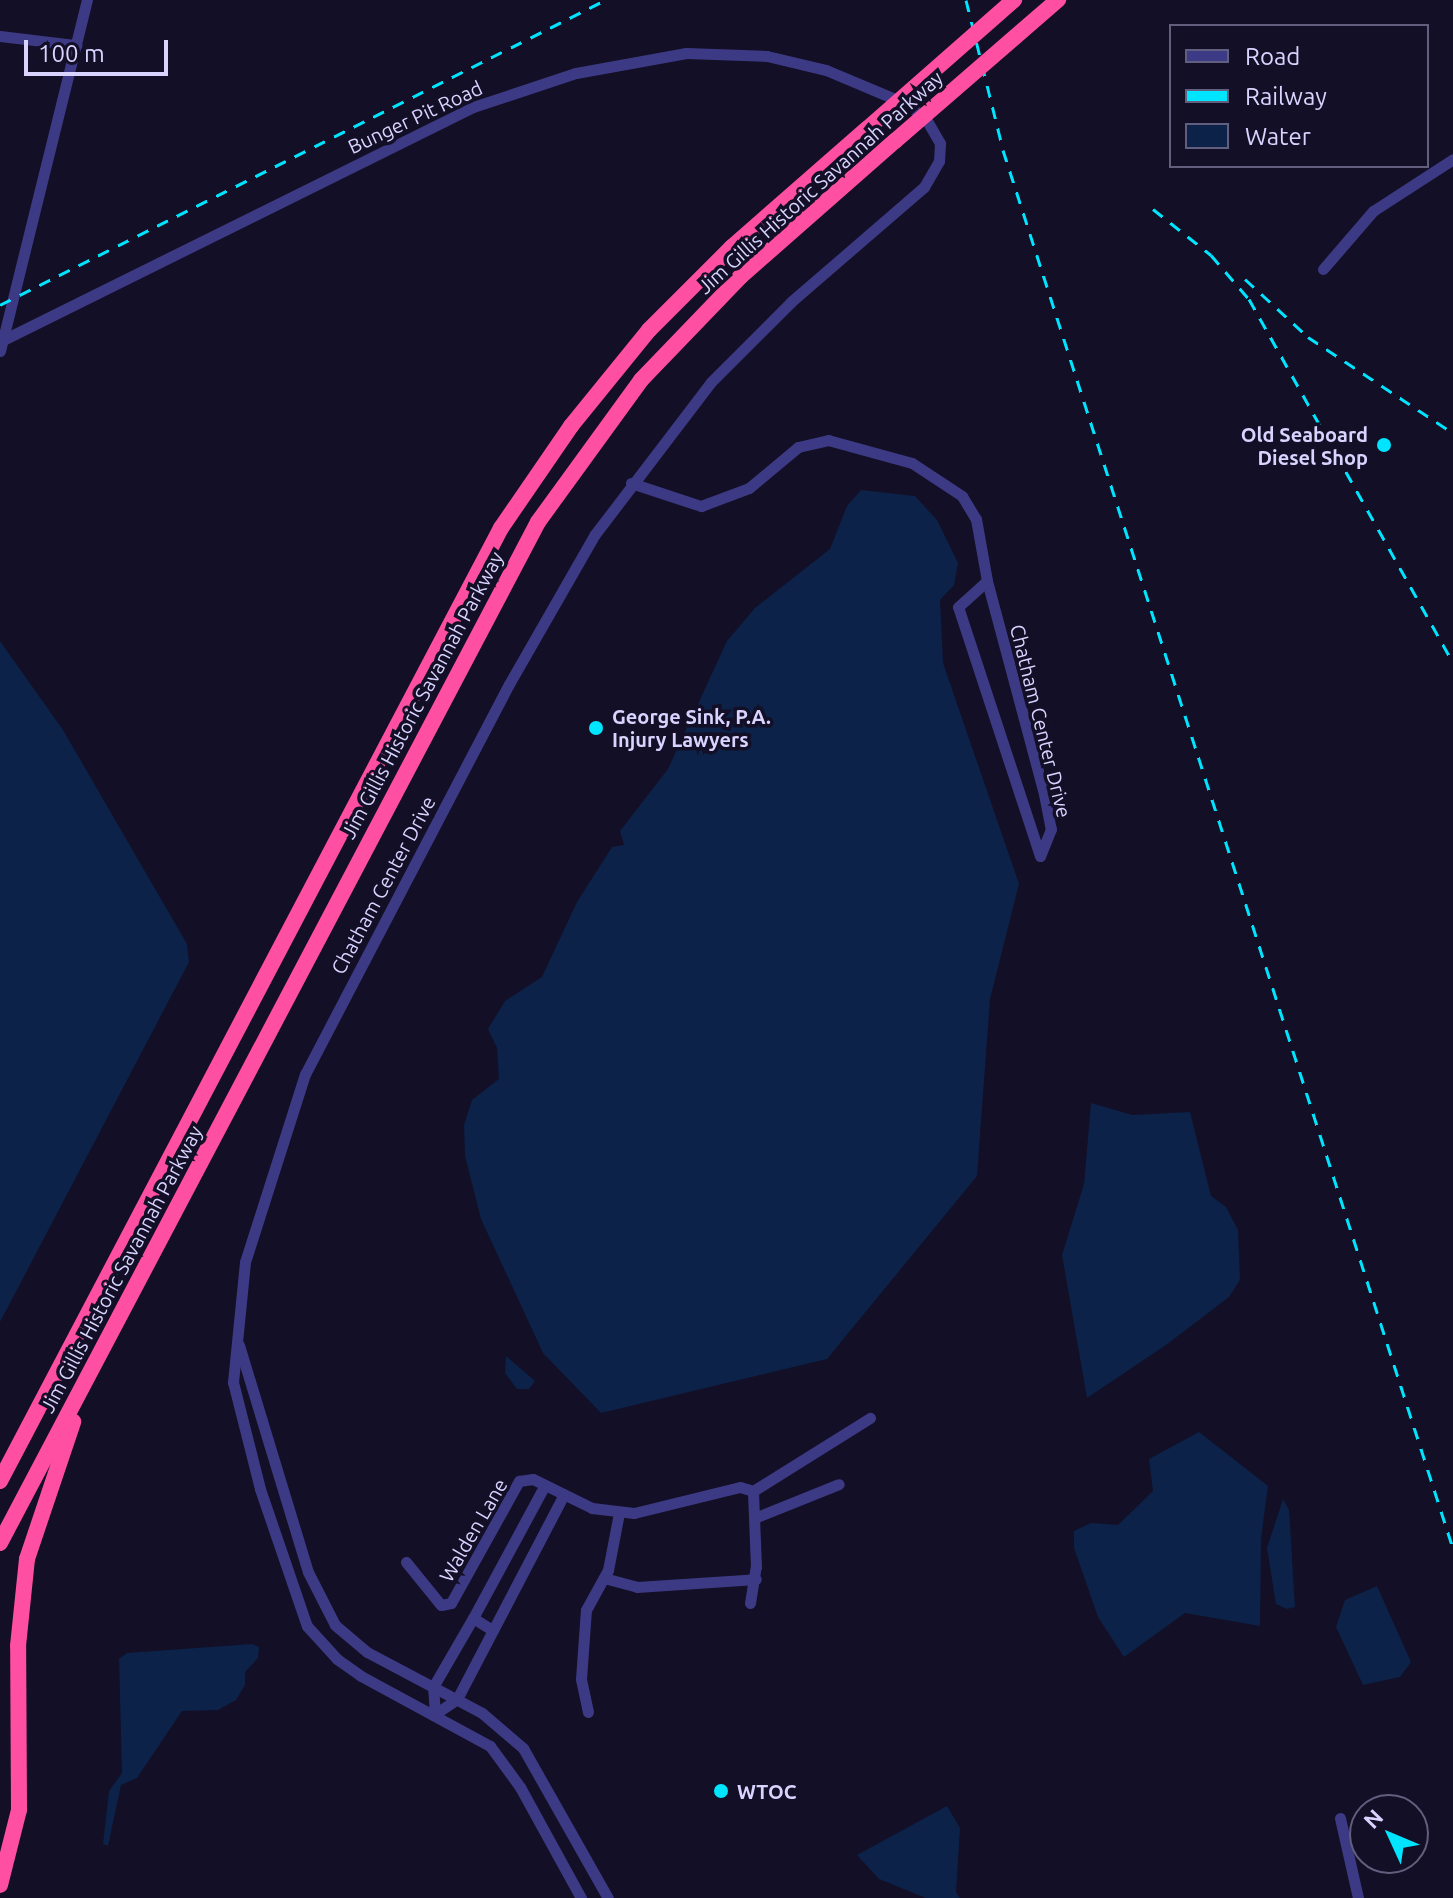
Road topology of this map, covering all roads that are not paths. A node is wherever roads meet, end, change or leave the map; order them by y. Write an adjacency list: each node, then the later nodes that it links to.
1 (87, 0): 5 (street)
2 (1014, 0): 15 (highway, Jim Gillis Historic Savannah Parkway, bridge)
3 (1058, 0): 13 (highway, Jim Gillis Historic Savannah Parkway, bridge)
4 (0, 36): 5 (street)
5 (76, 45): 9 (street)
6 (870, 87): 9 (street, Bunger Pit Road); 10 (street, Chatham Center Drive)
7 (1453, 159): 8 (street)
8 (1323, 269)
9 (1, 345)
10 (631, 483): 11 (street, Chatham Center Drive); 12 (street, Chatham Center Drive)
11 (987, 581): 11 (street, Chatham Center Drive)
12 (235, 1333): 29 (street, Chatham Center Drive); 32 (street, Chatham Center Drive)
13 (104, 1348): 22 (highway, Jim Gillis Historic Savannah Parkway); 34 (highway)
14 (870, 1418): 18 (street)
15 (0, 1481)
16 (839, 1484): 21 (street)
17 (545, 1485): 19 (street); 23 (street, Walden Lane); 27 (street, Walden Lane)
18 (753, 1491): 20 (street); 21 (street)
19 (564, 1494): 20 (street); 28 (street)
20 (619, 1513): 24 (street)
21 (757, 1517): 25 (street)
22 (0, 1543)
23 (406, 1562)
24 (604, 1578): 25 (street); 31 (street)
25 (756, 1579): 26 (street)
26 (750, 1603)
27 (473, 1618): 28 (street); 29 (street, Walden Lane)
28 (492, 1630): 30 (street)
29 (433, 1687): 30 (street, Chatham Center Drive); 32 (street)
30 (457, 1699): 32 (street); 36 (street, Chatham Center Drive)
31 (588, 1712)
32 (435, 1714): 35 (street, Chatham Center Drive)
33 (1340, 1818): 37 (street)
34 (0, 1885)
35 (581, 1898)
36 (608, 1898)
37 (1358, 1898)

